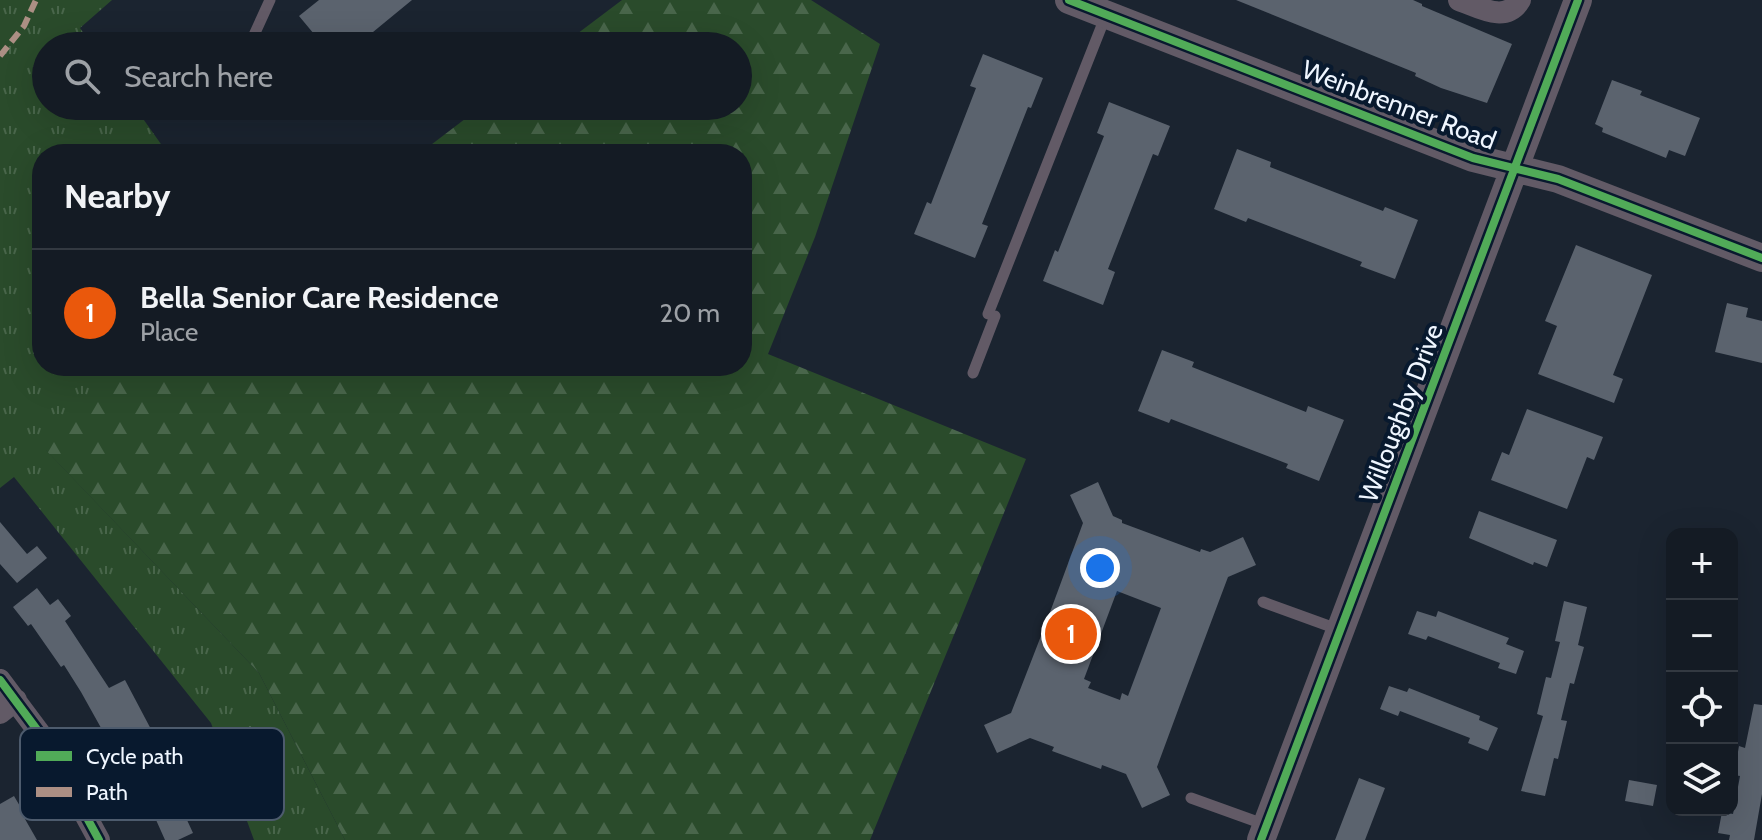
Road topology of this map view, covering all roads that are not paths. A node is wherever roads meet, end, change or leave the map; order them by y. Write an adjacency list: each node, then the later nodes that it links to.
1 (270, 0): 7 (lane)
2 (1069, 0): 6 (street, Weinbrenner Road)
3 (1459, 0): 4 (street)
4 (1520, 0)
5 (1578, 0): 8 (street, Willoughby Drive)
6 (1106, 14): 8 (street, Weinbrenner Road); 10 (lane)
7 (255, 32)
8 (1514, 168): 9 (street, Weinbrenner Road); 12 (street, Willoughby Drive)
9 (1762, 258)
10 (973, 373)
11 (1263, 602): 12 (lane)
12 (1340, 630): 18 (street, Willoughby Drive)
13 (0, 680): 14 (street)
14 (8, 707): 15 (street)
15 (29, 728)
16 (1191, 798): 18 (lane)
17 (88, 820): 19 (street)
18 (1264, 832)
19 (99, 840)

